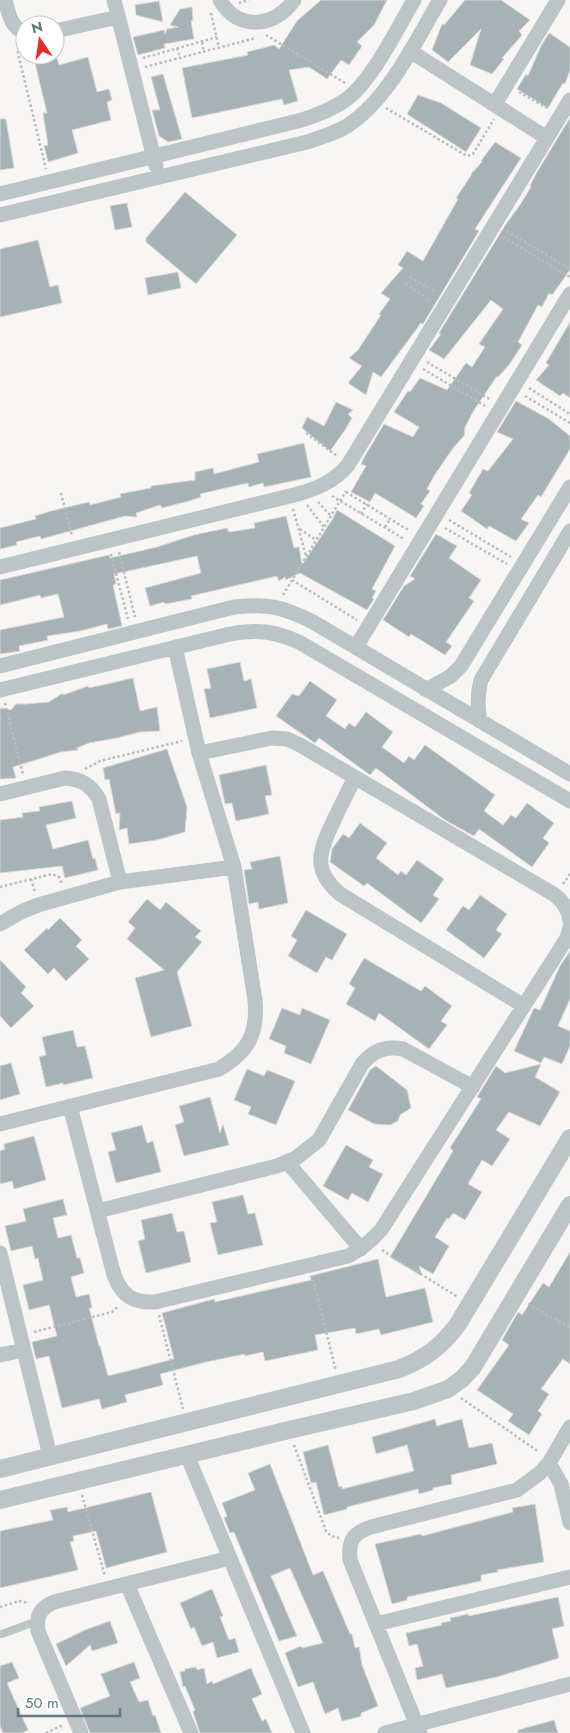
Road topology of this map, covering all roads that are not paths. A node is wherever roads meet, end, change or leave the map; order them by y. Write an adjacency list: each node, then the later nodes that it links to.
1 (5, 0): 9 (street)
2 (114, 0): 8 (street)
3 (294, 0): 7 (street)
4 (414, 0): 15 (street)
5 (440, 0): 11 (street)
6 (558, 0): 13 (street)
7 (215, 4)
8 (118, 17): 10 (street); 15 (street)
9 (15, 26)
10 (65, 29)
11 (410, 51): 13 (street); 16 (street)
12 (570, 100): 14 (street)
13 (498, 106): 14 (street)
14 (547, 138): 22 (street)
15 (154, 158): 16 (street); 17 (street)
16 (158, 177): 18 (street)
17 (0, 194)
18 (0, 215)
19 (570, 294): 24 (street)
20 (570, 487): 27 (street)
21 (570, 531): 28 (street)
22 (0, 567)
23 (175, 646): 26 (street); 29 (street); 32 (street)
24 (356, 647): 25 (street); 27 (street)
25 (0, 666)
26 (1, 690)
27 (426, 690): 28 (street)
28 (480, 721): 30 (street)
29 (199, 753): 31 (street); 35 (street)
30 (564, 771): 32 (street)
31 (355, 777): 37 (street); 40 (street)
32 (546, 787): 34 (street)
33 (0, 794): 36 (street)
34 (570, 801)
35 (234, 867): 36 (street); 42 (street)
36 (120, 882): 38 (street)
37 (570, 921)
38 (0, 924)
39 (570, 928): 40 (street)
40 (524, 1006): 41 (street)
41 (472, 1087): 45 (street); 48 (street)
42 (70, 1106): 43 (street); 47 (street)
43 (0, 1124)
44 (570, 1138): 54 (street)
45 (288, 1163): 47 (street); 48 (street)
46 (570, 1205): 53 (street)
47 (98, 1211): 48 (street)
48 (365, 1246)
49 (0, 1254): 50 (street)
50 (22, 1343): 51 (street); 54 (street)
51 (0, 1355)
52 (570, 1427): 55 (street)
53 (187, 1455): 57 (street); 59 (street)
54 (50, 1456): 56 (street)
55 (549, 1463): 58 (street); 63 (street)
56 (0, 1469)
57 (0, 1500)
58 (570, 1523)
59 (230, 1558): 61 (street); 69 (street)
60 (570, 1577): 63 (street)
61 (127, 1584): 62 (street); 68 (street)
62 (38, 1617): 64 (lane); 66 (street)
63 (376, 1624): 67 (street)
64 (2, 1634)
65 (570, 1684): 67 (street)
66 (78, 1726)
67 (418, 1729): 70 (street)
68 (191, 1733)
69 (303, 1733)
70 (385, 1733)

